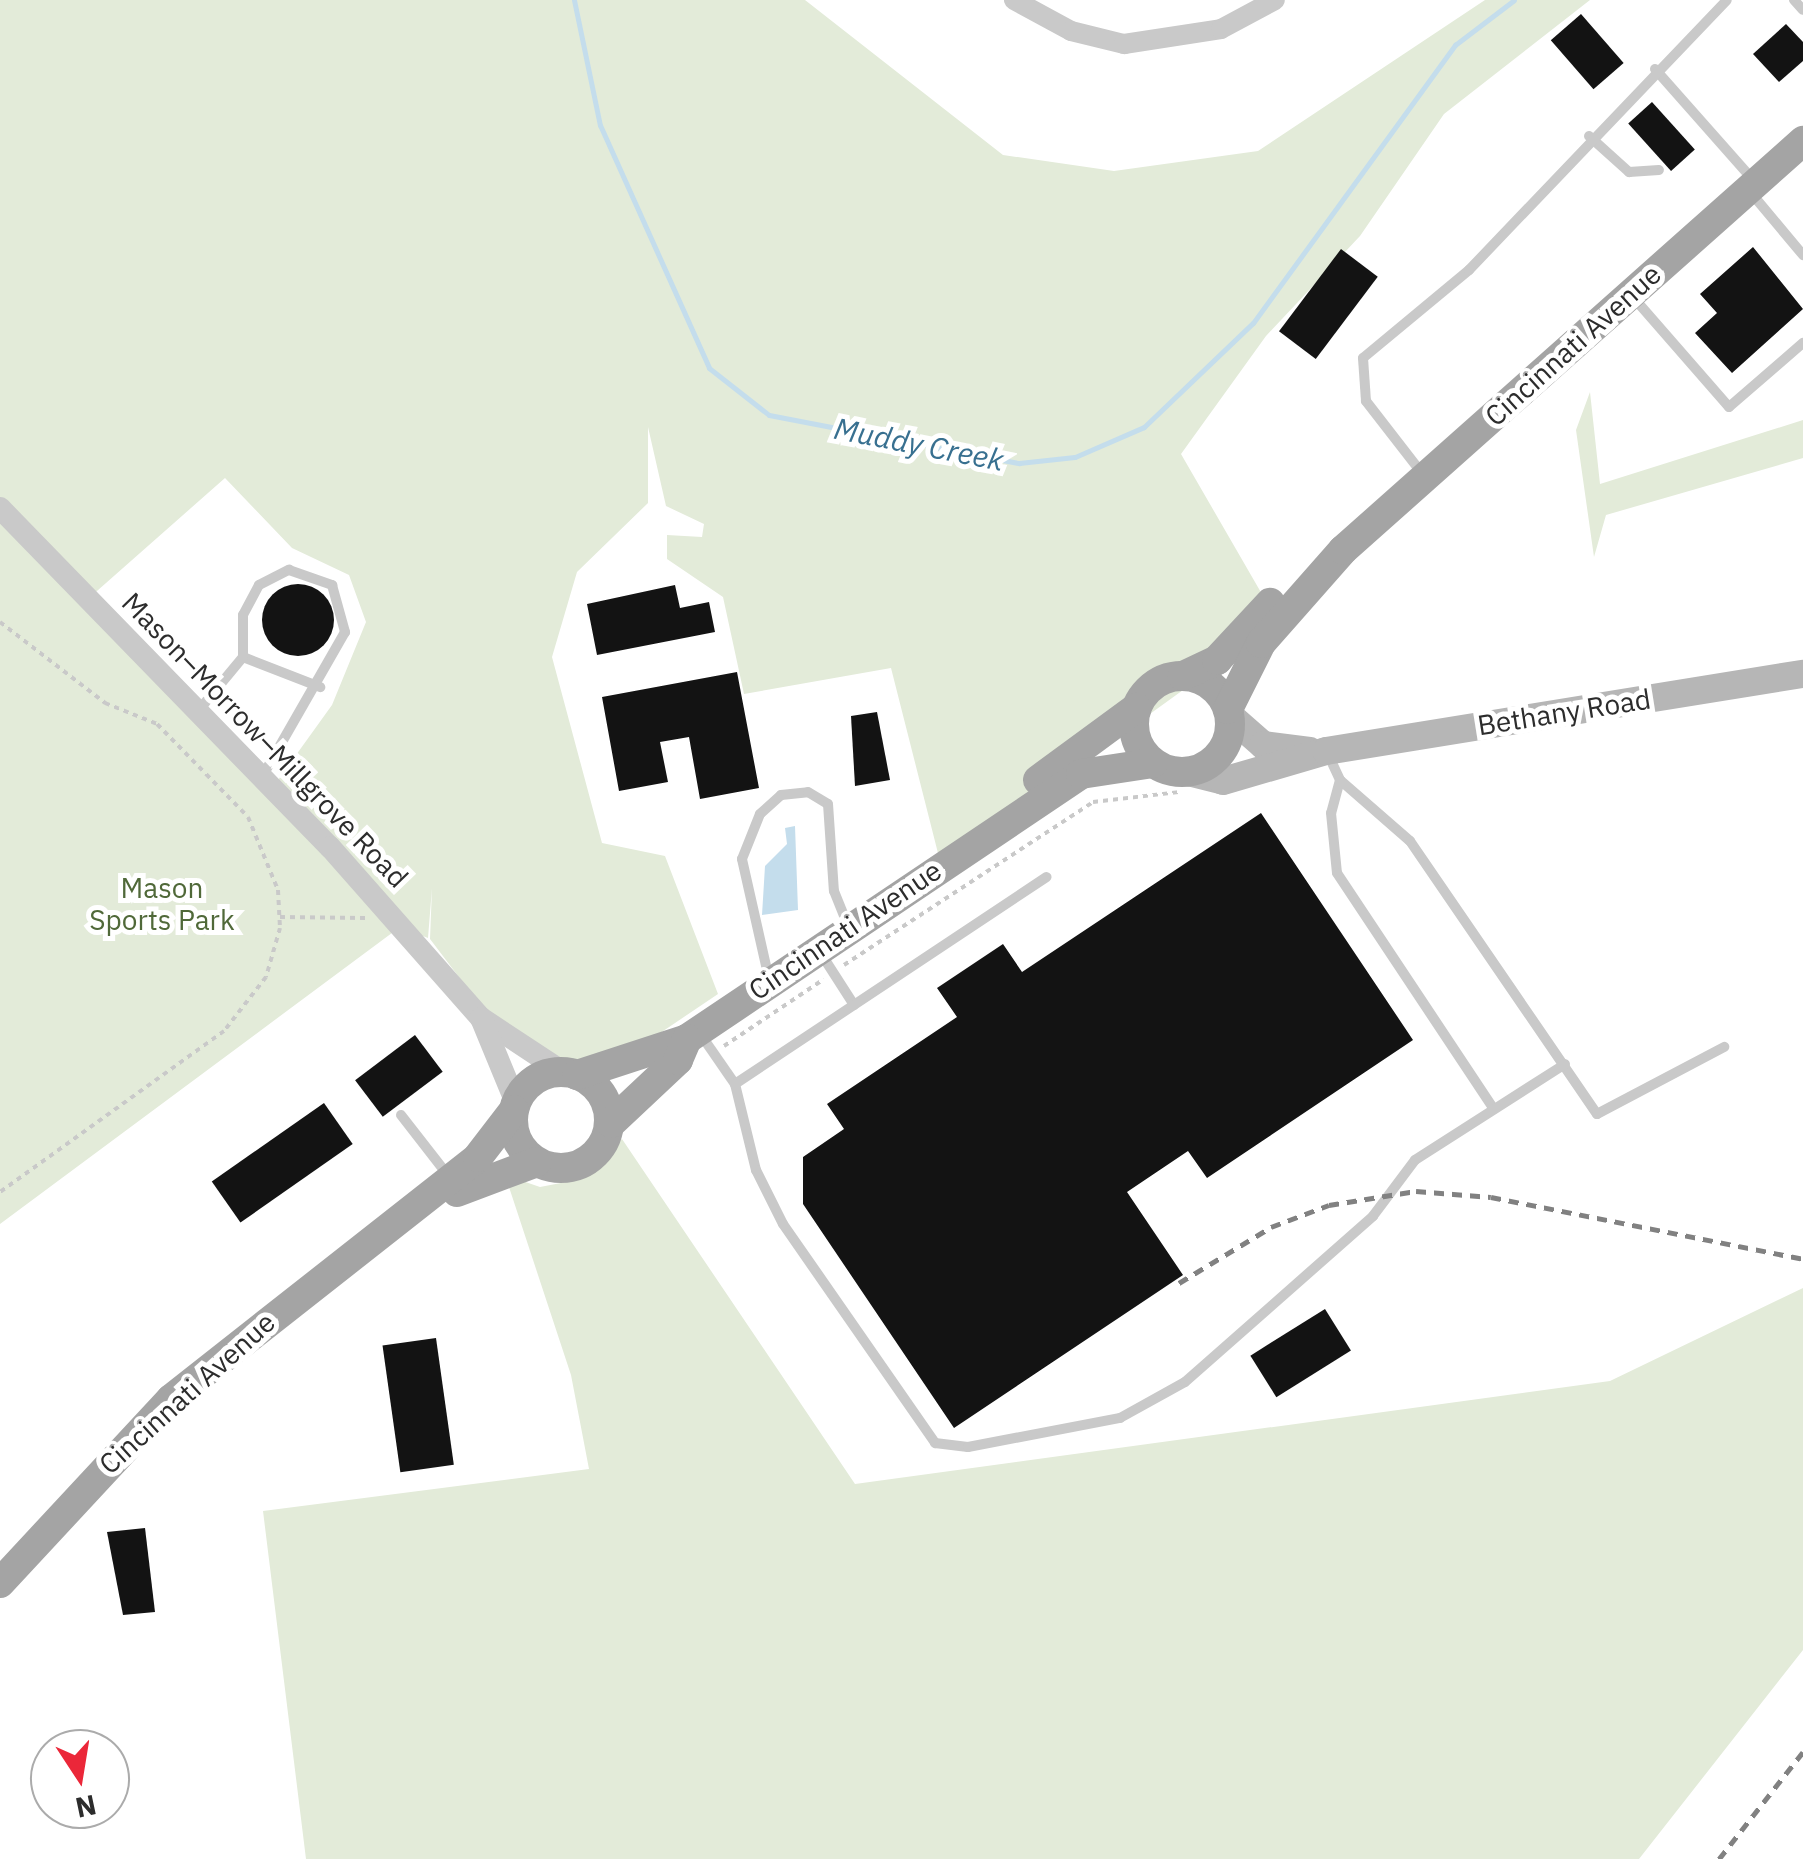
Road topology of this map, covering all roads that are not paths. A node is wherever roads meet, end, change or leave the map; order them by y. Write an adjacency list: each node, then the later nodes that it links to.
1 (1014, 0): 2 (street)
2 (1275, 0)
3 (1727, 0): 6 (lane)
4 (1794, 0): 5 (lane)
5 (1803, 10)
6 (1655, 69): 7 (lane); 10 (lane)
7 (1589, 136): 9 (lane); 14 (lane)
8 (1803, 141): 10 (main road, Cincinnati Avenue)
9 (1659, 170)
10 (1752, 186): 11 (lane); 12 (main road, Cincinnati Avenue)
11 (1803, 255)
12 (1630, 294): 13 (lane); 14 (main road, Cincinnati Avenue)
13 (1803, 343)
14 (1425, 477): 16 (main road, Cincinnati Avenue)
15 (0, 508): 22 (street, Mason–Morrow–Millgrove Road)
16 (1343, 550): 19 (main road, Cincinnati Avenue); 23 (main road, Cincinnati Avenue)
17 (243, 657): 20 (lane); 20 (lane); 22 (lane)
18 (1803, 674): 24 (main road, Bethany Road)
19 (1183, 676): 21 (main road); 23 (main road)
20 (320, 687): 26 (lane)
21 (1136, 708): 25 (main road); 29 (main road, Cincinnati Avenue)
22 (198, 710): 26 (street, Mason–Morrow–Millgrove Road)
23 (1229, 712): 24 (main road, Bethany Road); 28 (main road)
24 (1326, 751): 27 (lane); 28 (main road, Bethany Road)
25 (1153, 763): 28 (main road); 29 (main road, Cincinnati Avenue)
26 (262, 776): 35 (street, Mason–Morrow–Millgrove Road)
27 (1340, 780): 38 (lane); 42 (lane)
28 (1189, 782)
29 (1002, 821): 31 (main road, Cincinnati Avenue)
30 (1046, 877): 34 (lane)
31 (848, 926): 32 (main road, Cincinnati Avenue); 33 (lane)
32 (825, 960): 33 (main road, Cincinnati Avenue); 34 (lane)
33 (769, 979): 36 (main road, Cincinnati Avenue)
34 (854, 1005): 40 (lane)
35 (481, 1018): 39 (street, Mason–Morrow–Millgrove Road); 41 (street, Mason–Morrow–Millgrove Road)
36 (700, 1041): 39 (main road, Cincinnati Avenue); 40 (lane); 44 (main road, Cincinnati Avenue)
37 (1724, 1047): 38 (lane)
38 (1564, 1064): 42 (lane)
39 (570, 1073): 41 (main road); 44 (main road)
40 (735, 1084): 42 (lane)
41 (515, 1106): 45 (main road); 46 (main road, Cincinnati Avenue)
42 (1494, 1109)
43 (401, 1115): 46 (lane)
44 (611, 1132): 45 (main road)
45 (542, 1172): 47 (main road, Cincinnati Avenue)
46 (451, 1179): 47 (main road, Cincinnati Avenue)
47 (394, 1226): 48 (main road, Cincinnati Avenue)
48 (0, 1582)

